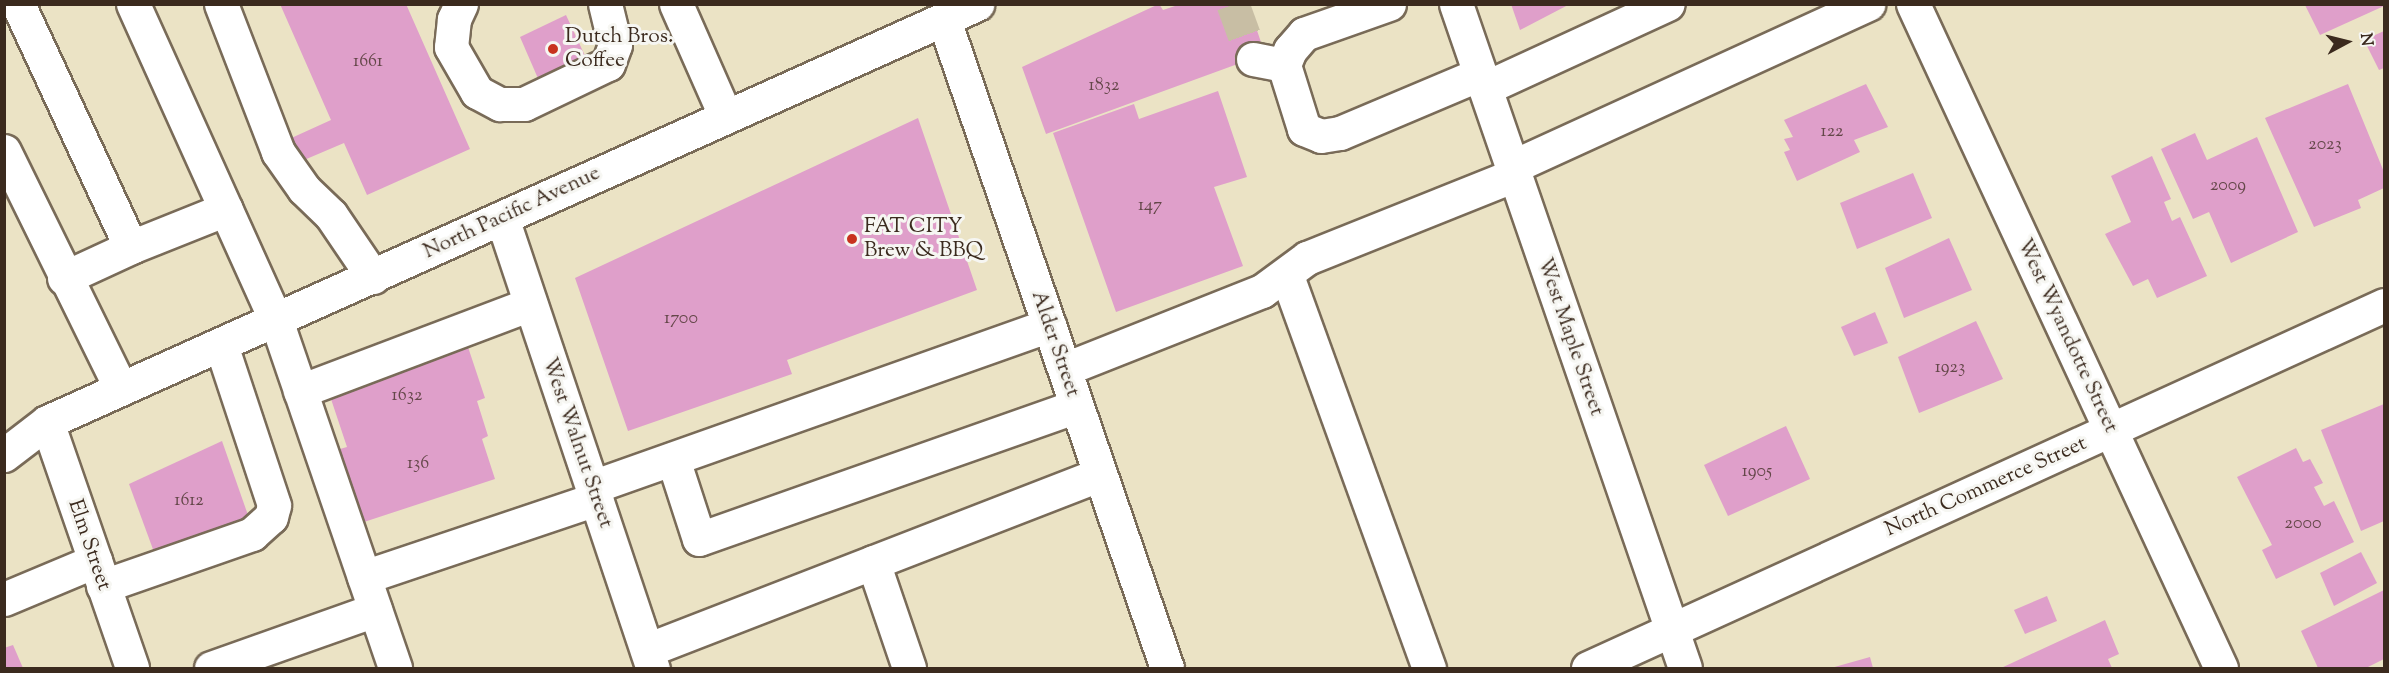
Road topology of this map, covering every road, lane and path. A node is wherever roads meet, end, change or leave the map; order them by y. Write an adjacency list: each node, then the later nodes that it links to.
1 (18, 4): 20 (street)
2 (133, 4): 18 (street)
3 (221, 4): 22 (street)
4 (461, 4): 5 (street)
5 (605, 4)
6 (675, 4): 15 (street)
7 (977, 4): 13 (street, North Pacific Avenue)
8 (1389, 4): 14 (street)
9 (1456, 4): 14 (street, West Maple Street)
10 (1668, 4): 14 (street)
11 (1868, 4): 17 (street)
12 (1914, 4): 35 (street, West Wyandotte Street)
13 (944, 20): 15 (street, North Pacific Avenue); 27 (street, Alder Street)
14 (1483, 81): 17 (street, West Maple Street)
15 (725, 115): 19 (street, North Pacific Avenue)
16 (4, 151): 23 (street)
17 (1514, 171): 21 (street); 45 (street, West Maple Street)
18 (226, 209): 20 (street); 26 (street)
19 (502, 218): 22 (street, North Pacific Avenue); 24 (street, West Walnut Street)
20 (131, 247): 23 (street)
21 (1287, 276): 29 (street); 52 (street)
22 (373, 277): 26 (street, North Pacific Avenue)
23 (64, 278): 30 (street)
24 (530, 304): 31 (street); 39 (street, West Walnut Street)
25 (2385, 305): 35 (street, North Commerce Street)
26 (276, 320): 28 (street, North Pacific Avenue); 31 (street)
27 (1049, 325): 29 (street, Alder Street); 37 (street)
28 (221, 345): 30 (street, North Pacific Avenue); 41 (street)
29 (1065, 369): 32 (street, Alder Street)
30 (121, 389): 33 (street, North Pacific Avenue)
31 (300, 391): 42 (street)
32 (1076, 406): 37 (street); 38 (street, Alder Street)
33 (47, 422): 34 (street, North Pacific Avenue); 36 (street, North Pacific Avenue); 41 (street, Elm Street)
34 (4, 428)
35 (2111, 430): 45 (street, North Commerce Street); 55 (street, West Wyandotte Street)
36 (4, 455)
37 (673, 459): 39 (street)
38 (1100, 474): 40 (street); 51 (street, Alder Street)
39 (594, 493): 42 (street); 46 (street, West Walnut Street)
40 (873, 562): 46 (street); 50 (street)
41 (99, 573): 43 (street); 47 (street, Elm Street)
42 (364, 577): 44 (street)
43 (7, 590)
44 (375, 610): 48 (street); 49 (street)
45 (1671, 631): 53 (street, North Commerce Street); 54 (street, West Maple Street)
46 (650, 659)
47 (132, 669)
48 (211, 669)
49 (395, 669)
50 (909, 669)
51 (1167, 669)
52 (1429, 669)
53 (1588, 669)
54 (1685, 669)
55 (2221, 669)

